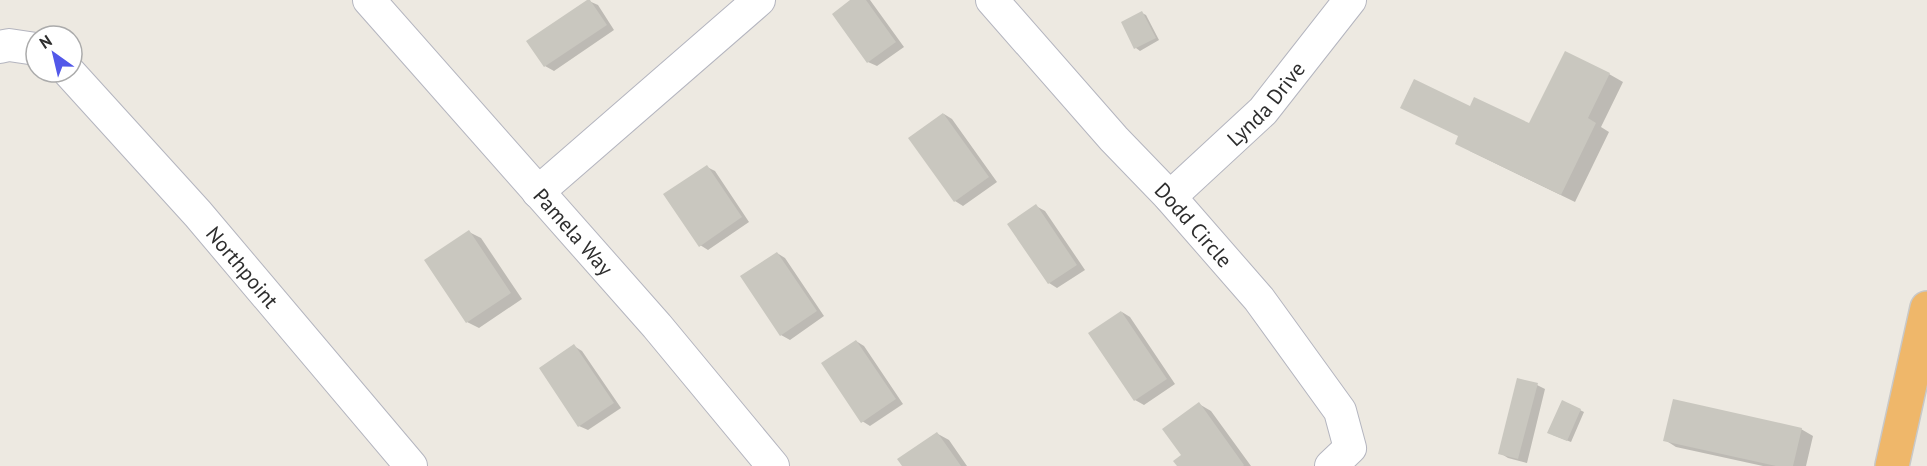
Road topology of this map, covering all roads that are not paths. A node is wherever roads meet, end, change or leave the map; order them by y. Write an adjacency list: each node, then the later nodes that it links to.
1 (369, 0): 8 (street, Pamela Way)
2 (759, 0): 8 (street)
3 (992, 0): 9 (street, Dodd Circle)
4 (1350, 0): 9 (street, Lynda Drive)
5 (0, 47): 6 (street)
6 (24, 48)
7 (80, 84): 11 (street, Northpoint)
8 (538, 192): 12 (street, Pamela Way)
9 (1170, 197): 13 (street, Dodd Circle)
10 (1927, 308): 14 (highway)
11 (411, 466)
12 (773, 466)
13 (1331, 466)
14 (1892, 466)

